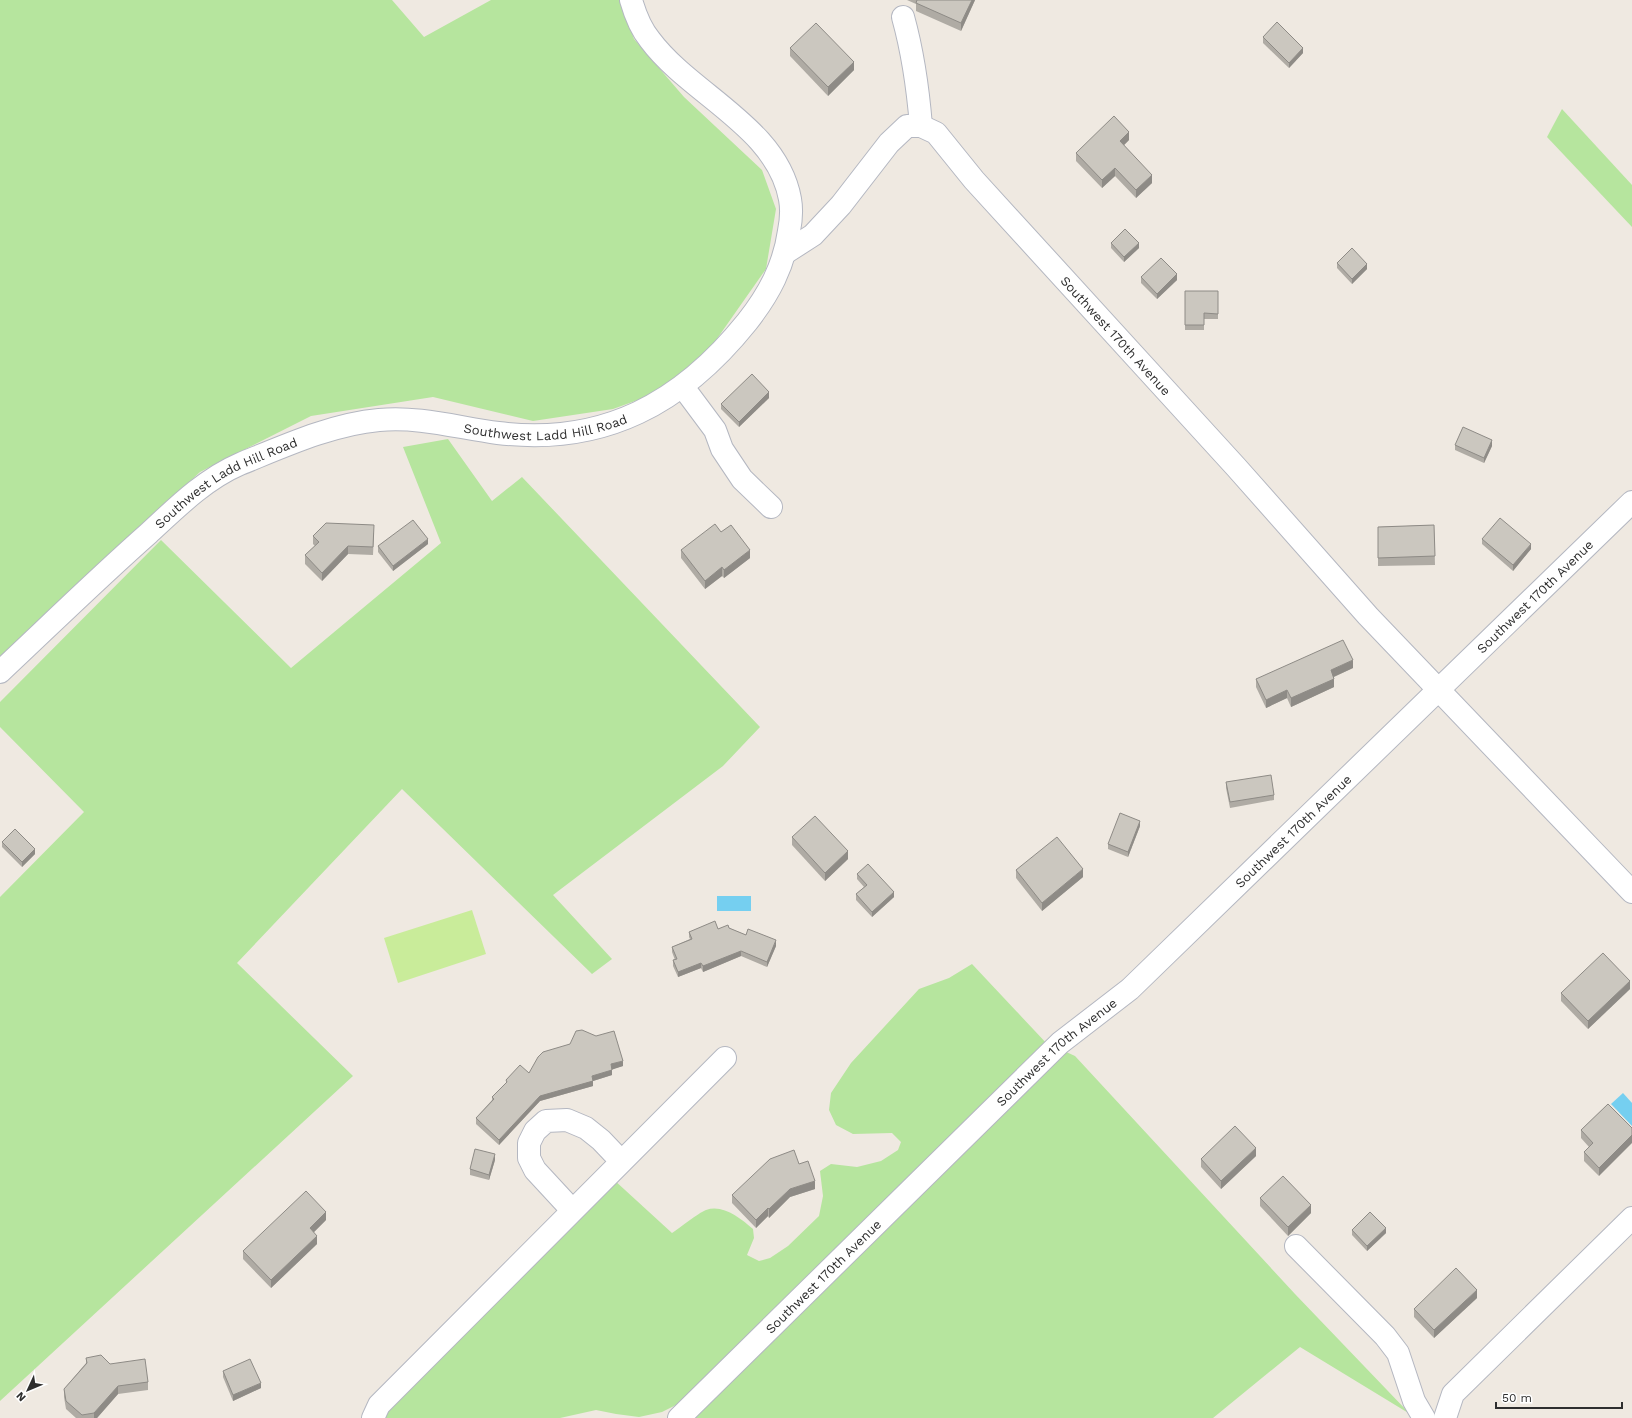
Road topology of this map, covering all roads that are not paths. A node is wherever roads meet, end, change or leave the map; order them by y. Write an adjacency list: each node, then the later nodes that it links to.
1 (631, 0): 4 (street, Southwest Ladd Hill Road)
2 (903, 17): 3 (street)
3 (921, 126): 4 (street); 9 (street, Southwest 170th Avenue)
4 (785, 253): 5 (street, Southwest Ladd Hill Road)
5 (683, 387): 7 (street); 8 (street, Southwest Ladd Hill Road)
6 (1632, 502): 9 (street, Southwest 170th Avenue)
7 (771, 507)
8 (0, 672)
9 (1437, 689): 10 (street); 17 (street, Southwest 170th Avenue)
10 (1632, 892)
11 (725, 1058): 12 (street)
12 (621, 1161): 13 (street); 13 (street)
13 (572, 1210): 16 (street)
14 (1632, 1218): 19 (street)
15 (1296, 1246): 18 (street)
16 (373, 1418)
17 (679, 1418)
18 (1424, 1418)
19 (1445, 1418)

